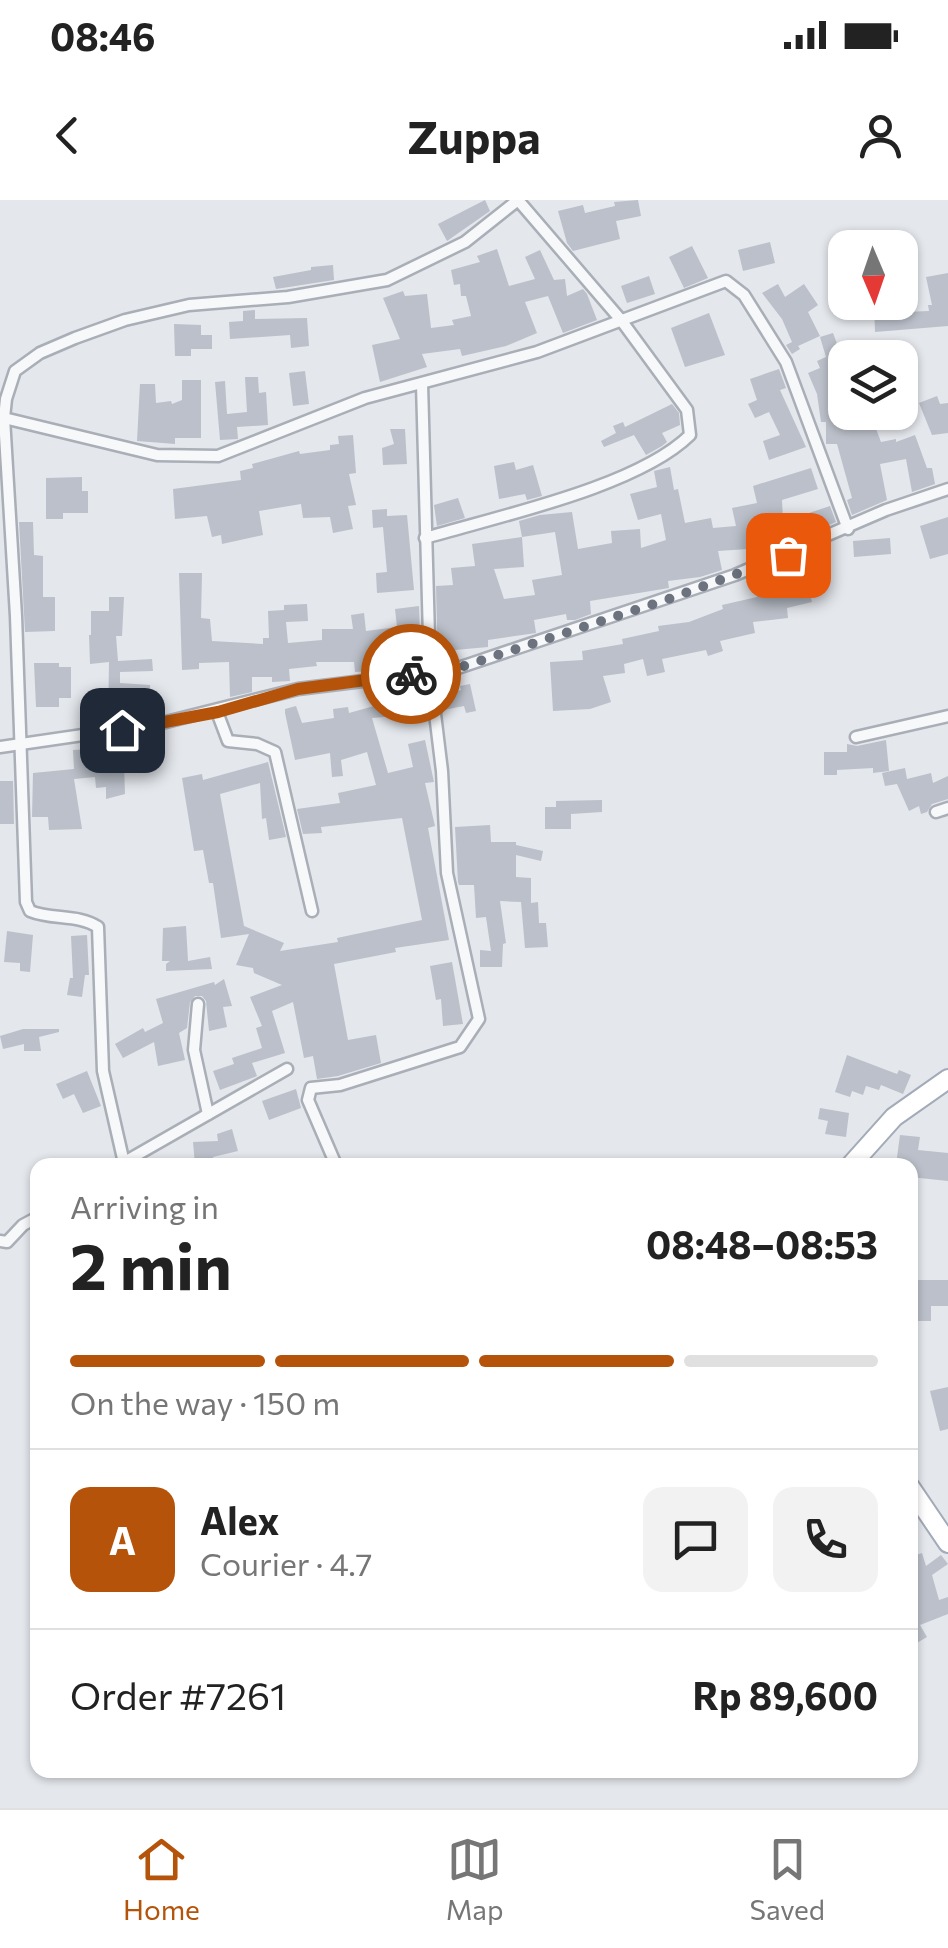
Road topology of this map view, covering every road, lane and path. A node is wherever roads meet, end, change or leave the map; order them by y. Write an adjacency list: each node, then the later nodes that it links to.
1 (621, 320): 2 (street); 3 (street); 5 (street); 6 (street)
2 (422, 384): 3 (street); 6 (street)
3 (4, 418): 11 (street)
4 (948, 488): 5 (street)
5 (848, 529): 7 (street)
6 (425, 538): 7 (street)
7 (430, 673): 8 (street); 20 (street)
8 (218, 712): 11 (street); 13 (street)
9 (948, 716): 10 (street)
10 (856, 737)
11 (19, 746): 12 (street); 18 (street)
12 (0, 747)
13 (312, 910)
14 (198, 1004): 17 (street)
15 (287, 1069): 17 (street)
16 (948, 1080): 21 (main road)
17 (208, 1114): 19 (street)
18 (121, 1158)
19 (132, 1158)
20 (333, 1158)
21 (856, 1158)
22 (30, 1221): 23 (street)
23 (0, 1241)
24 (918, 1499): 25 (main road)
25 (948, 1544)

